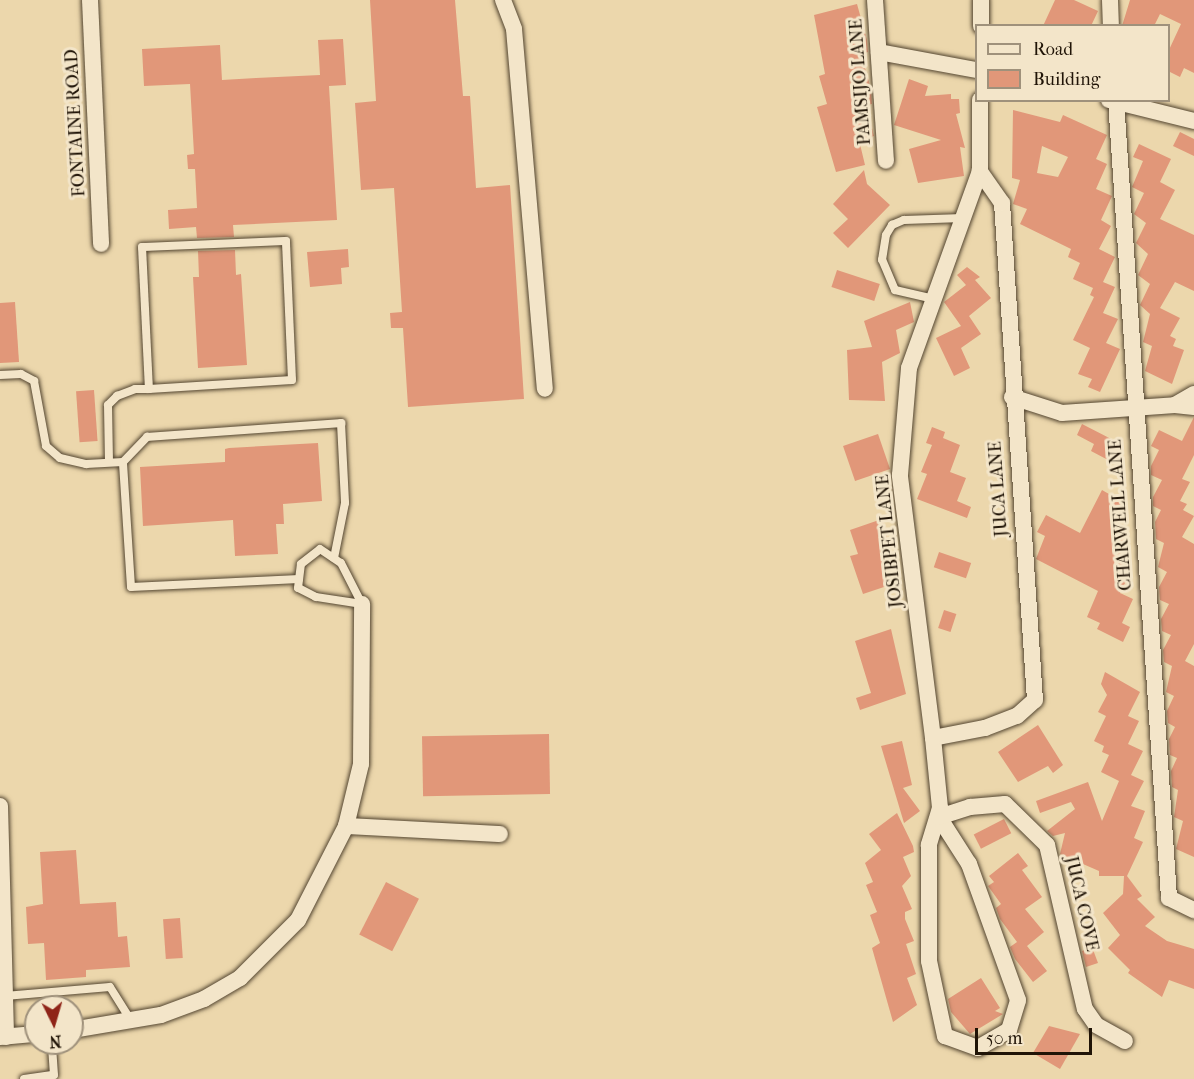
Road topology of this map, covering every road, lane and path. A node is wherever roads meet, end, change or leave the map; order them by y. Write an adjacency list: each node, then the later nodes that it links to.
1 (90, 0): 17 (street, FONTAINE ROAD)
2 (503, 0): 20 (street)
3 (875, 0): 8 (street, PAMSIJO LANE)
4 (981, 0): 6 (street)
5 (1110, 0): 7 (street)
6 (981, 24)
7 (1111, 24)
8 (879, 52): 9 (street); 14 (street, PAMSIJO LANE)
9 (975, 70)
10 (980, 102): 15 (street, JOSIBPET LANE)
11 (1113, 102): 26 (street, CHARWELL LANE)
12 (1117, 102): 13 (street)
13 (1194, 121)
14 (886, 161)
15 (980, 171): 16 (street, JOSIBPET LANE); 23 (street, JUCA LANE)
16 (963, 218): 18 (street, JOSIBPET LANE); 18 (lane)
17 (101, 244)
18 (934, 299): 32 (street, JOSIBPET LANE)
19 (0, 375): 27 (lane)
20 (545, 388)
21 (149, 389): 21 (lane); 27 (lane)
22 (1194, 394): 24 (street)
23 (1012, 397): 26 (street); 32 (street, JUCA LANE)
24 (1175, 405): 25 (street); 26 (street)
25 (1194, 407)
26 (1133, 411): 37 (street, CHARWELL LANE)
27 (110, 462): 28 (lane)
28 (123, 462): 29 (lane); 30 (lane)
29 (334, 558): 30 (lane); 31 (lane)
30 (299, 579): 31 (lane)
31 (362, 604): 35 (street)
32 (933, 738): 34 (street, JOSIBPET LANE)
33 (0, 806): 38 (street)
34 (940, 812): 34 (street); 43 (street, JUCA COVE)
35 (346, 826): 36 (street); 39 (street)
36 (500, 834)
37 (1194, 909)
38 (5, 996): 39 (lane); 42 (street)
39 (131, 1021): 40 (street)
40 (84, 1028)
41 (24, 1035): 42 (street)
42 (3, 1037)
43 (1125, 1041)
44 (53, 1055): 45 (lane)
45 (24, 1079)

